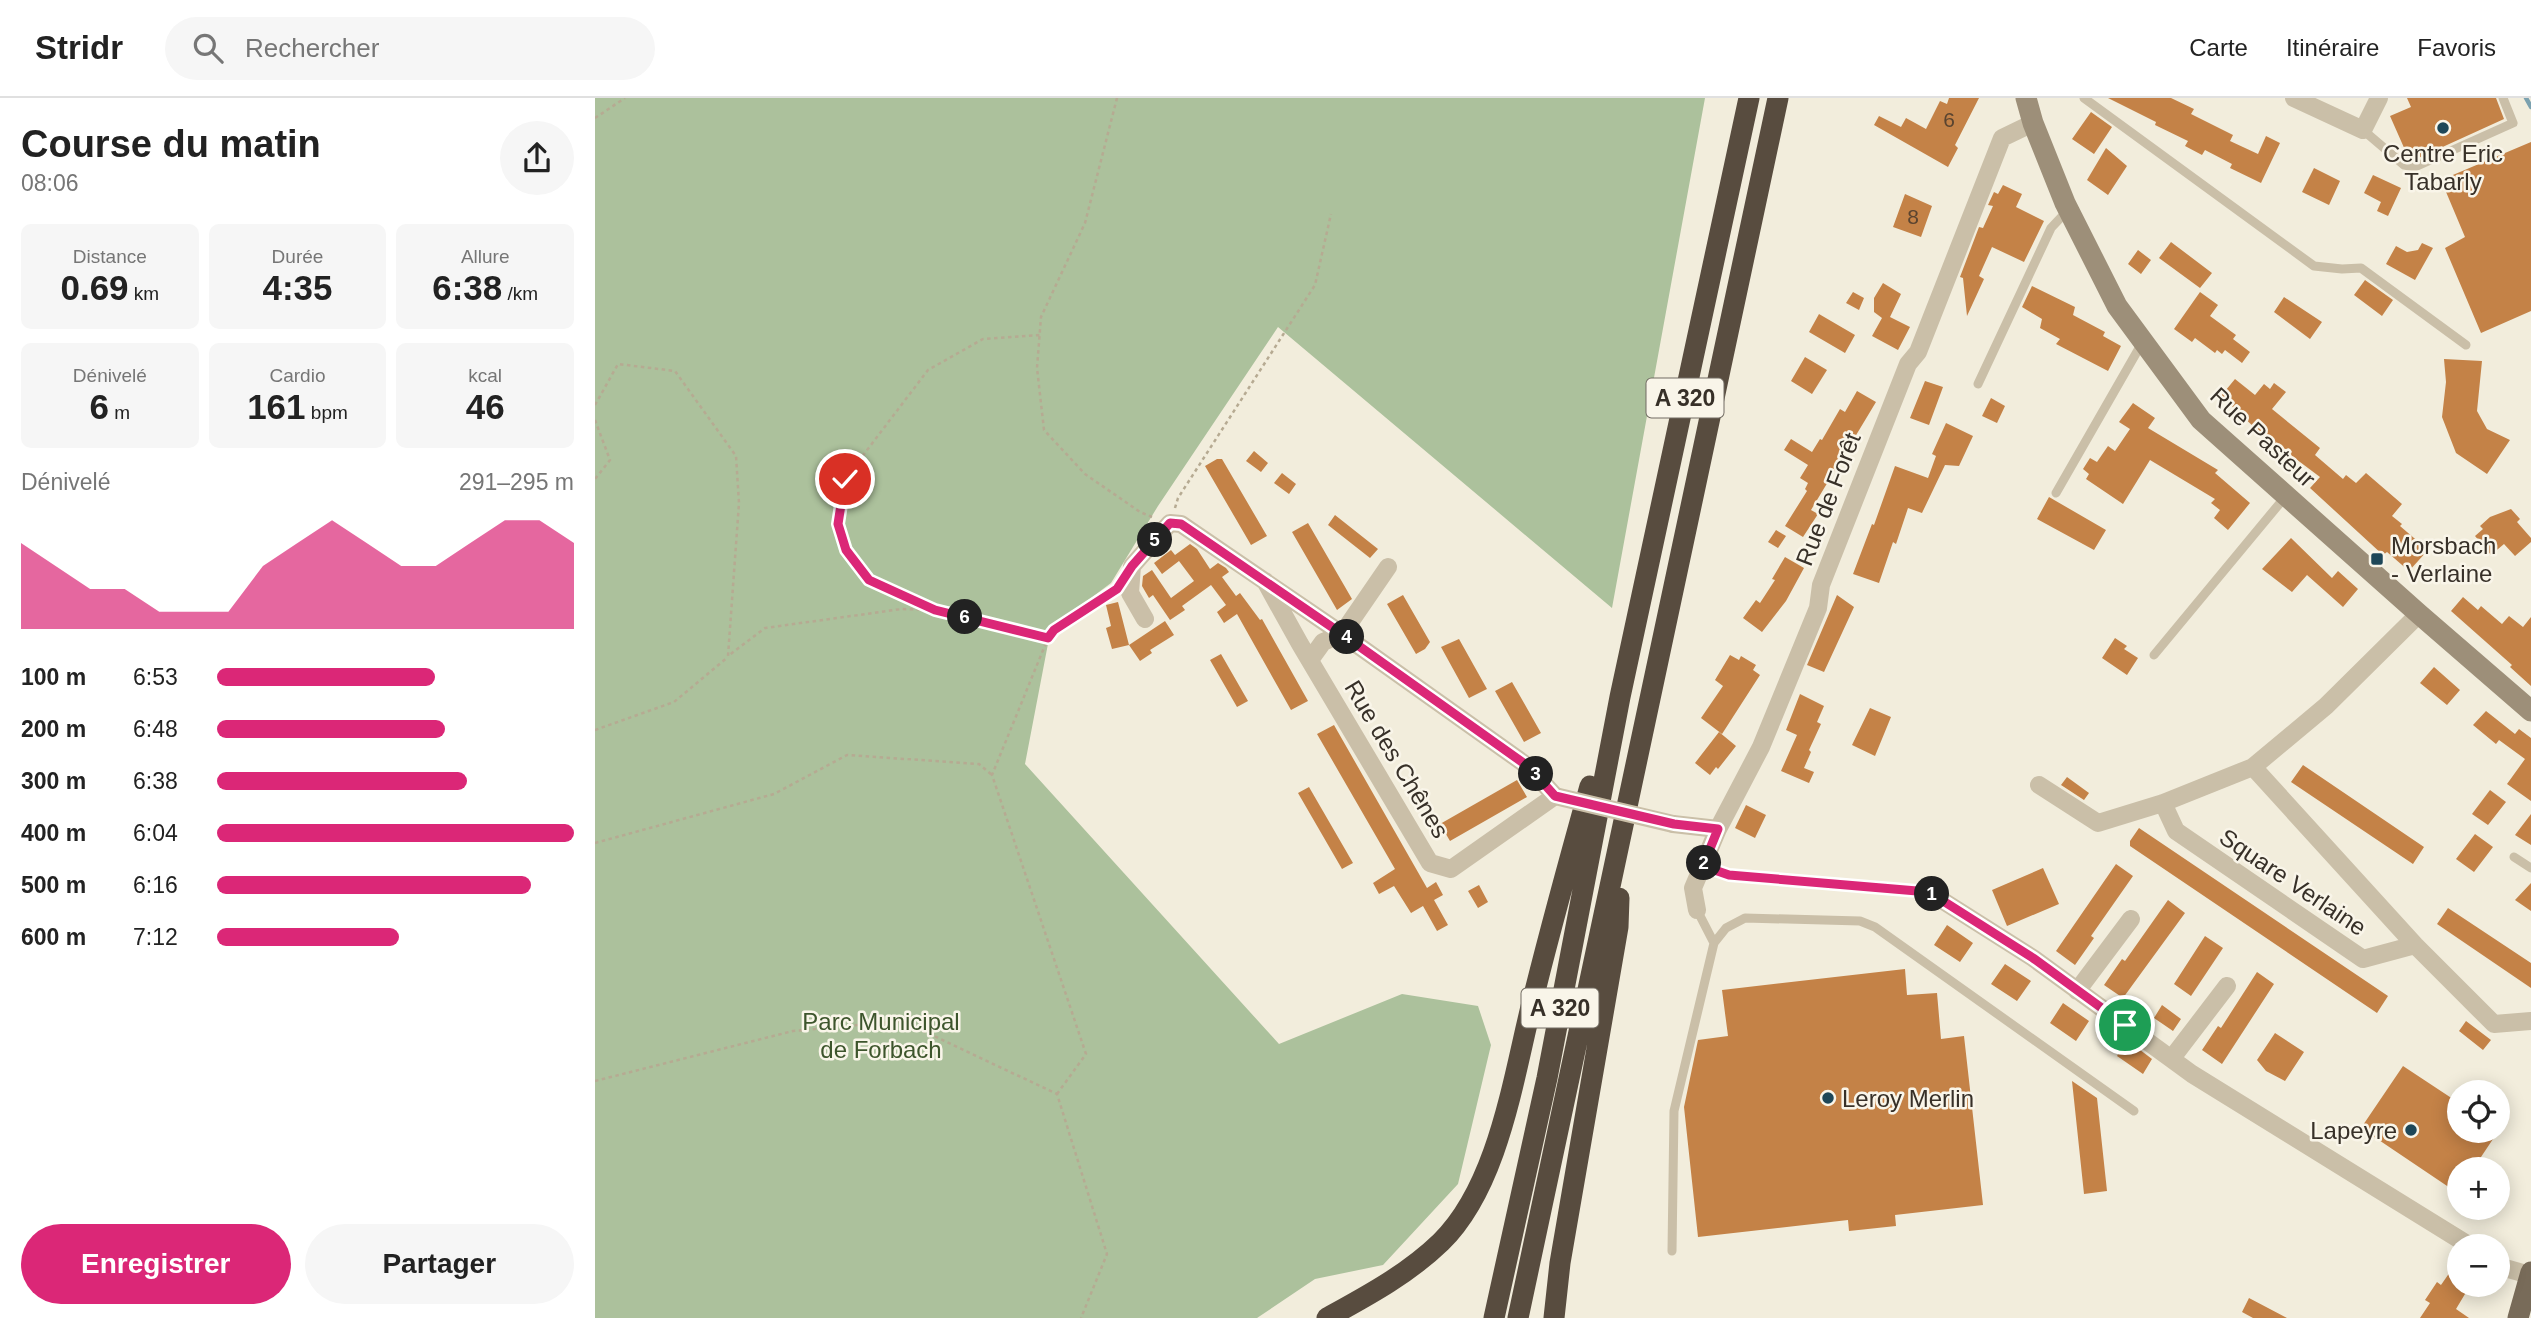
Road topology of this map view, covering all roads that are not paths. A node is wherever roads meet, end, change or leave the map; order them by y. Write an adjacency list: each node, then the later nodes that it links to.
1 (1749, 98): 23 (highway, A 320)
2 (1778, 98): 30 (highway, A 320)
3 (2026, 98): 8 (main road, Rue Pasteur)
4 (2084, 98): 12 (lane)
5 (2294, 98): 9 (street)
6 (2379, 98): 9 (street)
7 (2503, 98): 9 (lane)
8 (2033, 123): 10 (main road, Rue Pasteur); 29 (street, Rue de Forêt)
9 (2363, 130)
10 (2069, 210): 11 (main road, Rue Pasteur); 13 (lane)
11 (2143, 341): 14 (lane); 15 (main road, Rue Pasteur)
12 (2466, 345)
13 (1978, 384)
14 (2056, 493)
15 (2286, 495): 18 (main road, Rue Pasteur); 21 (lane)
16 (1388, 568): 20 (street)
17 (1265, 580): 19 (street); 20 (street); 22 (street, Rue des Chênes)
18 (2419, 614): 24 (main road, Rue Pasteur); 25 (street)
19 (1145, 619)
20 (1342, 634): 22 (street); 27 (street)
21 (2154, 655)
22 (1310, 660): 27 (street, Rue des Chênes)
23 (1621, 697): 47 (highway); 48 (highway, A 320)
24 (2531, 711)
25 (2253, 767): 28 (street); 37 (street, Square Verlaine)
26 (2039, 785): 28 (street)
27 (1555, 796): 29 (street, bridge)
28 (2163, 803): 37 (street, Square Verlaine)
29 (1718, 829): 34 (street, Rue de Forêt)
30 (1623, 835): 49 (highway, A 320); 50 (highway)
31 (2514, 857): 32 (lane)
32 (2531, 868)
33 (1929, 892): 39 (street)
34 (1697, 910): 36 (lane)
35 (2131, 919): 39 (street)
36 (1714, 943): 42 (lane); 44 (lane)
37 (2416, 945): 40 (street, Square Verlaine)
38 (2227, 986): 41 (street)
39 (2077, 991): 41 (street)
40 (2531, 1021)
41 (2172, 1058): 43 (street)
42 (2134, 1111)
43 (2451, 1234)
44 (1671, 1251)
45 (2510, 1269): 46 (street)
46 (2531, 1274): 51 (main road)
47 (1327, 1318)
48 (1493, 1318)
49 (1518, 1318)
50 (1554, 1318)
51 (2518, 1318)

